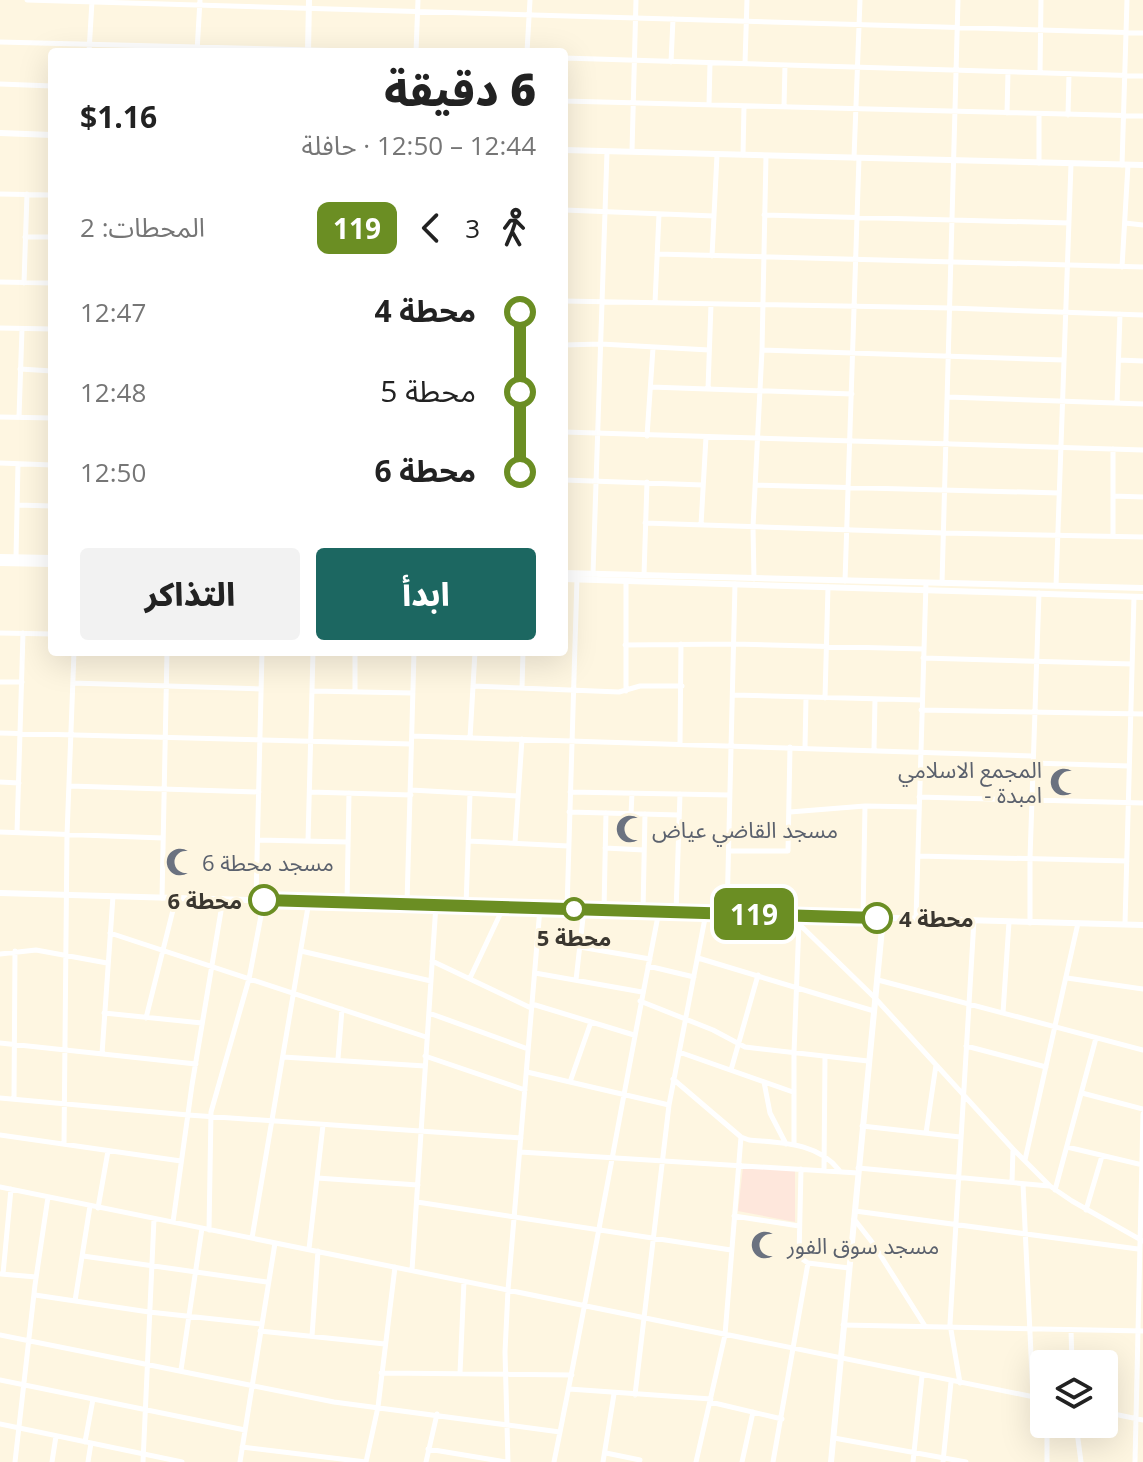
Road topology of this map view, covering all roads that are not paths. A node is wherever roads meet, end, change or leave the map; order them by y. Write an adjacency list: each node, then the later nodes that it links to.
1 (27, 0): 11 (street)
2 (309, 0): 13 (street)
3 (418, 0): 14 (street)
4 (530, 0): 15 (street)
5 (636, 0): 16 (street)
6 (747, 0): 18 (street)
7 (860, 0): 19 (street)
8 (958, 0): 20 (street)
9 (1041, 0): 21 (street)
10 (1127, 0): 22 (street)
11 (92, 1): 12 (street); 26 (street)
12 (200, 3): 13 (street); 27 (street)
13 (309, 8): 14 (street); 28 (street)
14 (418, 12): 15 (street); 29 (street)
15 (529, 15): 16 (street); 30 (street)
16 (636, 18): 17 (street); 32 (street)
17 (673, 19): 18 (street); 33 (street)
18 (747, 22): 19 (street); 35 (street)
19 (859, 25): 20 (street); 37 (street)
20 (957, 28): 21 (street); 38 (street)
21 (1040, 31): 22 (street); 40 (street)
22 (1126, 33): 23 (street); 42 (street)
23 (1143, 33)
24 (0, 42): 25 (street)
25 (76, 48)
26 (89, 48)
27 (197, 48)
28 (308, 48)
29 (416, 48)
30 (527, 48)
31 (568, 58): 32 (street)
32 (635, 60): 33 (street); 47 (street)
33 (671, 62): 34 (street)
34 (710, 63): 35 (street); 48 (street)
35 (745, 63): 36 (street)
36 (785, 65): 37 (street); 50 (street)
37 (857, 68): 38 (street); 51 (street)
38 (956, 70): 39 (street); 52 (street)
39 (1008, 72): 40 (street); 53 (street)
40 (1040, 73): 41 (street)
41 (1069, 74): 42 (street); 55 (street)
42 (1125, 76): 43 (street); 56 (street)
43 (1143, 76)
44 (0, 84): 45 (street)
45 (48, 86)
46 (568, 101): 47 (street)
47 (634, 103): 48 (street); 61 (street)
48 (709, 105): 49 (street)
49 (744, 106): 50 (street); 64 (street)
50 (784, 107): 51 (street)
51 (856, 109): 52 (street); 66 (street)
52 (954, 112): 53 (street); 67 (street)
53 (1007, 113): 54 (street)
54 (1039, 114): 55 (street); 68 (street)
55 (1068, 115): 56 (street)
56 (1124, 115): 57 (street); 70 (street)
57 (1143, 116)
58 (0, 133): 59 (street)
59 (48, 135)
60 (568, 150): 62 (street)
61 (632, 151): 62 (street); 63 (street)
62 (607, 152): 76 (street)
63 (717, 155): 64 (street); 79 (street)
64 (743, 155): 65 (street)
65 (766, 156): 66 (street); 78 (street)
66 (856, 158): 67 (street); 80 (street)
67 (954, 160): 68 (street); 81 (street)
68 (1039, 163): 69 (street)
69 (1071, 164): 70 (street); 82 (street)
70 (1125, 165): 71 (street); 83 (street)
71 (1143, 165)
72 (0, 194): 73 (street)
73 (27, 194): 74 (street); 85 (street)
74 (48, 195)
75 (568, 210): 76 (street)
76 (606, 212): 77 (street); 99 (street)
77 (659, 214): 79 (street); 87 (street)
78 (764, 215): 80 (street); 89 (street)
79 (714, 216): 88 (street)
80 (857, 218): 81 (street); 90 (street)
81 (952, 220): 82 (street); 91 (street)
82 (1069, 223): 92 (street)
83 (1125, 223): 84 (street); 93 (street)
84 (1143, 225)
85 (25, 237): 86 (street); 96 (street)
86 (48, 237)
87 (657, 254): 88 (street); 100 (street)
88 (712, 256): 89 (street)
89 (764, 257): 90 (street); 102 (street)
90 (855, 260): 91 (street); 103 (street)
91 (951, 263): 92 (street); 104 (street)
92 (1067, 266): 93 (street); 105 (street)
93 (1122, 267): 94 (street)
94 (1143, 267)
95 (0, 282): 96 (street)
96 (24, 283): 97 (street)
97 (48, 283)
98 (568, 301): 99 (street)
99 (603, 302): 100 (street); 111 (street)
100 (655, 303): 101 (street)
101 (711, 304): 102 (street); 114 (street)
102 (761, 306): 103 (street); 115 (street)
103 (853, 307): 104 (street); 116 (street)
104 (950, 308): 105 (street); 117 (street)
105 (1066, 312): 106 (street); 118 (street)
106 (1120, 314): 107 (street); 119 (street)
107 (1143, 315)
108 (0, 328): 109 (street)
109 (22, 329): 110 (street); 121 (street)
110 (48, 329)
111 (601, 344): 112 (street); 113 (street); 135 (street)
112 (568, 345)
113 (653, 348): 114 (street); 123 (street)
114 (709, 350): 124 (street)
115 (762, 350): 116 (street); 125 (street)
116 (852, 354): 117 (street); 126 (street)
117 (949, 357): 118 (street); 127 (street)
118 (1064, 360): 128 (street)
119 (1119, 360): 120 (street); 129 (street)
120 (1143, 361)
121 (20, 369): 122 (street); 132 (street)
122 (48, 371)
123 (651, 387): 124 (street); 136 (street)
124 (708, 389): 125 (street)
125 (760, 391): 126 (street); 138 (street)
126 (852, 394): 139 (street)
127 (948, 397): 128 (street); 140 (street)
128 (1063, 401): 129 (street); 141 (street)
129 (1117, 403): 130 (street)
130 (1143, 404)
131 (0, 417): 132 (street)
132 (19, 417): 133 (street)
133 (48, 418)
134 (568, 432): 135 (street)
135 (597, 433): 136 (street); 148 (street)
136 (647, 436): 137 (street)
137 (706, 437): 138 (street); 150 (street)
138 (757, 438): 139 (street); 151 (street)
139 (849, 441): 140 (street); 152 (street)
140 (946, 444): 141 (street); 153 (street)
141 (1061, 448): 142 (street); 154 (street)
142 (1113, 449): 143 (street); 155 (street)
143 (1143, 450)
144 (0, 463): 145 (street)
145 (18, 464): 146 (street); 157 (street)
146 (48, 465)
147 (568, 480): 148 (street)
148 (595, 480): 149 (street); 175 (street)
149 (647, 482): 150 (street); 159 (street)
150 (703, 485): 160 (street)
151 (755, 485): 152 (street); 161 (street)
152 (848, 488): 153 (street); 162 (street)
153 (944, 490): 154 (street); 163 (street)
154 (1059, 493): 164 (street)
155 (1113, 496): 156 (street); 165 (street)
156 (1143, 497)
157 (17, 505): 158 (street); 168 (street)
158 (48, 506)
159 (645, 523): 160 (street); 173 (street)
160 (701, 525): 161 (street)
161 (753, 527): 162 (street); 178 (street)
162 (847, 530): 163 (street); 179 (street)
163 (943, 533): 164 (street); 180 (street)
164 (1057, 535): 165 (street); 183 (street)
165 (1113, 536): 166 (street)
166 (1143, 537)
167 (0, 557): 168 (street)
168 (16, 557): 169 (street)
169 (48, 561)
170 (48, 561): 171 (street)
171 (0, 563)
172 (568, 574): 174 (street)
173 (644, 575): 175 (street); 178 (street)
174 (577, 576): 175 (street); 176 (street); 217 (street)
175 (593, 577): 177 (street)
176 (568, 578)
177 (626, 581): 181 (street); 195 (street)
178 (754, 581): 179 (street); 181 (street); 184 (street)
179 (845, 581): 182 (street)
180 (942, 583): 182 (street); 185 (street)
181 (735, 584): 194 (street)
182 (926, 586): 184 (street); 185 (street); 197 (street)
183 (1056, 586): 185 (street); 186 (street)
184 (828, 587): 196 (street)
185 (1012, 588): 187 (street)
186 (1143, 588)
187 (1039, 593): 188 (street); 207 (street)
188 (1134, 597): 189 (street); 208 (street)
189 (1143, 597)
190 (0, 633): 191 (street)
191 (23, 633): 192 (street); 210 (street)
192 (48, 634)
193 (681, 644): 194 (street); 195 (street); 214 (street)
194 (734, 644): 196 (street); 222 (street)
195 (625, 645): 219 (street)
196 (826, 647): 197 (street); 224 (street)
197 (923, 649): 206 (street)
198 (74, 656): 211 (street)
199 (167, 656): 212 (street)
200 (262, 656): 216 (street)
201 (313, 656): 218 (street)
202 (355, 656): 220 (street)
203 (414, 656): 221 (street)
204 (475, 656): 213 (street)
205 (523, 656): 215 (street)
206 (923, 658): 207 (street); 226 (street)
207 (1036, 663): 208 (street); 228 (street)
208 (1132, 664): 229 (street)
209 (0, 682): 210 (street)
210 (22, 682): 232 (street)
211 (73, 683): 212 (street); 233 (street)
212 (166, 686): 216 (street); 235 (street)
213 (473, 686): 215 (street); 236 (street)
214 (682, 686): 219 (street); 242 (street)
215 (522, 688): 217 (street)
216 (261, 689): 238 (street)
217 (573, 690): 219 (street); 240 (street)
218 (313, 691): 220 (street); 239 (street)
219 (626, 691)
220 (355, 692): 221 (street)
221 (412, 693): 234 (street)
222 (733, 695): 223 (street); 243 (street)
223 (806, 698): 224 (street); 245 (street)
224 (825, 698): 225 (street)
225 (875, 699): 226 (street); 246 (street)
226 (921, 700): 227 (street)
227 (921, 710): 228 (street); 247 (street)
228 (1034, 712): 229 (street); 248 (street)
229 (1131, 714): 230 (street); 249 (street)
230 (1143, 714)
231 (0, 733): 232 (street)
232 (20, 733): 233 (street); 251 (street)
233 (71, 734): 235 (street); 252 (street)
234 (412, 736): 236 (street); 241 (street)
235 (165, 737): 238 (street); 253 (street)
236 (470, 738): 237 (street)
237 (522, 739): 240 (street); 263 (street)
238 (260, 740): 239 (street); 254 (street)
239 (311, 741): 241 (street); 255 (street)
240 (572, 741): 242 (street); 256 (street)
241 (411, 744): 258 (street)
242 (680, 744): 243 (street)
243 (731, 746): 244 (street); 262 (street)
244 (790, 747): 245 (street); 271 (street)
245 (805, 747): 246 (street)
246 (874, 749): 247 (street)
247 (919, 752): 248 (street); 264 (street)
248 (1033, 760): 249 (street); 265 (street)
249 (1129, 766): 266 (street)
250 (0, 782): 251 (street)
251 (19, 783): 277 (street)
252 (70, 786): 253 (street); 278 (street)
253 (164, 788): 254 (street); 279 (street)
254 (259, 792): 280 (street)
255 (310, 792): 257 (street); 281 (street)
256 (570, 792): 259 (street); 270 (street)
257 (349, 793): 258 (street); 283 (street)
258 (411, 793): 260 (street); 302 (street)
259 (632, 793): 261 (street); 273 (street)
260 (470, 794): 263 (street); 282 (street)
261 (680, 794): 262 (street); 275 (street)
262 (729, 795): 288 (street)
263 (518, 796): 284 (street)
264 (919, 797): 265 (street); 269 (street)
265 (1032, 800): 266 (street); 290 (street)
266 (1129, 802): 267 (street); 291 (street)
267 (1143, 803)
268 (865, 806): 269 (street); 271 (street); 316 (street)
269 (919, 807): 289 (street)
270 (569, 812): 272 (street); 285 (street)
271 (790, 812): 288 (street)
272 (606, 813): 273 (street); 286 (street)
273 (631, 814): 274 (street)
274 (645, 814): 275 (street); 287 (street)
275 (679, 815): 312 (street)
276 (0, 832): 277 (street)
277 (17, 832): 278 (street)
278 (67, 835): 279 (street); 293 (street)
279 (163, 838): 295 (street)
280 (258, 840): 281 (street); 298 (street)
281 (308, 841): 283 (street)
282 (468, 841): 284 (street); 304 (street)
283 (348, 842): 301 (street)
284 (515, 843): 285 (street)
285 (568, 846): 307 (street)
286 (605, 848): 287 (street); 309 (street)
287 (644, 850): 310 (street)
288 (729, 851): 314 (street)
289 (918, 856): 290 (street); 318 (street)
290 (1030, 858): 291 (street); 321 (street)
291 (1127, 861): 324 (street)
292 (0, 893): 293 (street)
293 (67, 895): 294 (street); 332 (street)
294 (113, 896): 295 (street); 326 (street)
295 (162, 898): 296 (street)
296 (176, 898): 297 (street); 329 (street)
297 (223, 899): 298 (street); 337 (street)
298 (256, 900): 299 (street)
299 (264, 900): 300 (street); 343 (street)
300 (309, 901): 301 (street); 330 (street)
301 (347, 902): 302 (street)
302 (407, 903): 303 (street)
303 (436, 904): 304 (street); 334 (street)
304 (466, 905): 305 (street)
305 (504, 906): 306 (street); 341 (street)
306 (540, 908): 307 (street); 338 (street)
307 (567, 909): 308 (street)
308 (584, 909): 309 (street); 327 (street)
309 (604, 910): 310 (street)
310 (643, 911): 311 (street)
311 (659, 911): 312 (street); 336 (street)
312 (676, 912): 313 (street)
313 (706, 913): 314 (street); 333 (street)
314 (727, 913): 315 (street)
315 (799, 915): 316 (street); 323 (street)
316 (863, 917): 317 (street)
317 (883, 918): 318 (street); 345 (street)
318 (916, 919): 319 (street)
319 (974, 920): 320 (street); 353 (street)
320 (1009, 922): 321 (street); 359 (street)
321 (1030, 923): 322 (street)
322 (1078, 923): 324 (street); 342 (street)
323 (799, 924): 347 (street); 351 (street)
324 (1125, 924): 325 (street)
325 (1143, 925)
326 (110, 933): 329 (street); 335 (street)
327 (580, 947): 336 (street); 344 (street)
328 (15, 951): 331 (street); 332 (street); 369 (street)
329 (163, 951): 337 (street); 360 (street)
330 (301, 951): 346 (street); 350 (street)
331 (0, 954)
332 (67, 956): 335 (street); 373 (street)
333 (698, 958): 339 (street); 340 (street)
334 (432, 961): 341 (street); 346 (street)
335 (107, 963): 357 (street)
336 (649, 963): 340 (street); 349 (street)
337 (211, 966): 343 (street); 363 (street)
338 (535, 973): 344 (street); 354 (street)
339 (758, 975): 347 (street); 370 (street)
340 (694, 977): 361 (street)
341 (470, 978): 354 (street)
342 (1067, 978): 348 (street); 364 (street)
343 (249, 979): 350 (street); 403 (street)
344 (576, 980): 349 (street)
345 (878, 980): 351 (street); 353 (street)
346 (431, 981): 358 (street)
347 (796, 987): 356 (street); 376 (street)
348 (1143, 989)
349 (642, 992): 352 (street)
350 (294, 993): 355 (street); 379 (street)
351 (875, 998): 356 (street); 384 (street)
352 (640, 1001): 361 (street); 365 (street)
353 (969, 1004): 359 (street); 371 (street)
354 (532, 1006): 362 (street); 372 (street)
355 (342, 1009): 366 (street); 381 (street)
356 (874, 1011): 382 (street)
357 (104, 1013): 360 (street); 377 (street)
358 (429, 1013): 366 (street); 372 (street)
359 (1003, 1013): 364 (street)
360 (146, 1018): 363 (street)
361 (685, 1018): 370 (street); 375 (street)
362 (591, 1022): 365 (street); 390 (street)
363 (202, 1023): 383 (street)
364 (1056, 1028): 367 (street); 386 (street)
365 (634, 1035): 396 (street)
366 (426, 1037): 378 (street)
367 (1096, 1038): 374 (street); 395 (street)
368 (0, 1043): 369 (street)
369 (15, 1044): 373 (street); 398 (street)
370 (738, 1044): 376 (street); 387 (street)
371 (966, 1046): 386 (street); 394 (street)
372 (528, 1049): 388 (street)
373 (67, 1050): 377 (street); 399 (street)
374 (1143, 1050)
375 (679, 1052): 387 (street); 389 (street)
376 (794, 1053): 380 (street); 393 (street)
377 (102, 1054): 383 (street)
378 (425, 1056): 385 (street); 392 (street)
379 (283, 1057): 381 (street); 404 (street)
380 (825, 1057): 382 (street); 421 (street)
381 (338, 1059): 385 (street)
382 (868, 1061): 406 (street)
383 (196, 1064): 402 (street)
384 (936, 1065): 394 (street); 408 (street)
385 (425, 1066): 407 (street)
386 (1046, 1067): 425 (street)
387 (731, 1070): 391 (street)
388 (527, 1072): 390 (street); 392 (street)
389 (673, 1079): 400 (street); 410 (street)
390 (570, 1082): 396 (street)
391 (764, 1082): 393 (street); 414 (street)
392 (525, 1090): 412 (street)
393 (793, 1092): 415 (street)
394 (963, 1093): 411 (street); 417 (street)
395 (1082, 1093): 401 (street); 416 (street)
396 (624, 1094): 400 (street); 420 (street)
397 (0, 1098): 398 (street)
398 (14, 1099): 399 (street)
399 (66, 1104): 402 (street); 413 (street)
400 (669, 1105): 423 (street)
401 (1143, 1112): 427 (street)
402 (188, 1115): 403 (street); 424 (street)
403 (210, 1117): 404 (street); 452 (street)
404 (271, 1121): 405 (street); 455 (street)
405 (323, 1125): 407 (street); 432 (street)
406 (862, 1126): 408 (street); 430 (street)
407 (420, 1131): 412 (street); 436 (street)
408 (926, 1133): 411 (street)
409 (0, 1135): 413 (street)
410 (741, 1137): 414 (street); 426 (street)
411 (960, 1137): 433 (street)
412 (521, 1138): 419 (street)
413 (64, 1144): 418 (street)
414 (786, 1144): 415 (street)
415 (794, 1144): 421 (street)
416 (1067, 1147): 422 (street); 438 (street)
417 (1013, 1149): 425 (street); 434 (street)
418 (108, 1151): 424 (street); 443 (street)
419 (520, 1152): 420 (street); 446 (street)
420 (613, 1156): 423 (street); 453 (street)
421 (824, 1156): 429 (street); 431 (street)
422 (1102, 1156): 427 (street); 444 (street)
423 (663, 1160): 426 (street); 456 (street)
424 (181, 1161): 449 (street)
425 (1024, 1161): 438 (street)
426 (738, 1165): 428 (street); 447 (street)
427 (1143, 1165): 457 (street)
428 (801, 1169): 429 (street); 451 (street)
429 (824, 1170): 431 (street)
430 (858, 1170): 431 (street); 433 (street); 445 (street)
431 (839, 1171)
432 (317, 1178): 436 (street); 459 (street)
433 (958, 1178): 434 (street); 450 (street)
434 (1012, 1182): 435 (street)
435 (1023, 1184): 438 (street); 454 (street)
436 (418, 1185): 441 (street)
437 (0, 1187): 439 (street)
438 (1052, 1188): 444 (street)
439 (11, 1189): 440 (street); 470 (street)
440 (48, 1197): 442 (street); 471 (street)
441 (417, 1202): 446 (street); 468 (street)
442 (90, 1206): 443 (street); 463 (street)
443 (98, 1208): 448 (street)
444 (1086, 1210): 457 (street)
445 (854, 1215): 450 (street); 467 (street); 482 (street)
446 (515, 1216): 453 (street); 474 (street)
447 (734, 1216): 451 (street); 461 (street)
448 (154, 1219): 449 (street); 465 (street)
449 (173, 1222): 452 (street)
450 (956, 1225): 454 (street); 483 (street)
451 (799, 1226): 464 (street)
452 (206, 1229): 455 (street); 469 (street)
453 (600, 1229): 456 (street); 477 (street)
454 (1025, 1234): 460 (street); 485 (street)
455 (252, 1238): 458 (street)
456 (654, 1238): 461 (street); 480 (street)
457 (1141, 1240): 460 (street)
458 (275, 1243): 459 (street); 473 (street)
459 (309, 1249): 462 (street)
460 (1138, 1249): 487 (street)
461 (731, 1250): 489 (street)
462 (318, 1251): 466 (street); 490 (street)
463 (83, 1256): 465 (street); 476 (street)
464 (808, 1263): 467 (street); 493 (street)
465 (152, 1266): 469 (street); 478 (street)
466 (395, 1267): 468 (street); 492 (street)
467 (849, 1268): 481 (street)
468 (412, 1270): 472 (street)
469 (196, 1271): 473 (street); 479 (street)
470 (1, 1274): 471 (street)
471 (36, 1277): 475 (street)
472 (464, 1281): 474 (street); 500 (street)
473 (267, 1282): 484 (street)
474 (508, 1290): 477 (street); 501 (street)
475 (35, 1295): 476 (street); 491 (street)
476 (75, 1301): 478 (street)
477 (586, 1307): 480 (street); 502 (street)
478 (149, 1312): 479 (street); 497 (street)
479 (189, 1316): 484 (street); 498 (street)
480 (645, 1320): 489 (street); 511 (street)
481 (843, 1325): 482 (street); 496 (street)
482 (925, 1326): 483 (street)
483 (950, 1327): 485 (street); 506 (street)
484 (260, 1328): 490 (street); 508 (street)
485 (1028, 1329): 486 (street); 495 (street)
486 (1071, 1330): 487 (street); 494 (street)
487 (1140, 1331): 520 (street)
488 (0, 1335): 491 (street)
489 (725, 1335): 493 (street); 514 (street)
490 (312, 1336): 492 (street)
491 (30, 1341): 497 (street); 507 (street)
492 (385, 1344): 499 (street)
493 (793, 1349): 496 (street); 521 (street)
494 (1072, 1350)
495 (1030, 1356)
496 (841, 1359): 503 (street); 529 (street)
497 (147, 1364): 498 (street); 516 (street)
498 (181, 1370): 508 (street)
499 (381, 1373): 500 (street); 515 (street)
500 (460, 1373): 501 (street)
501 (506, 1373): 502 (street); 524 (street)
502 (572, 1375): 509 (street)
503 (922, 1376): 505 (street); 535 (street)
504 (0, 1380): 507 (street)
505 (951, 1382): 506 (street); 539 (street)
506 (960, 1383): 512 (street)
507 (25, 1385): 513 (street); 525 (street)
508 (252, 1386): 515 (street); 526 (street)
509 (569, 1389): 510 (street); 527 (street)
510 (614, 1394): 511 (street); 537 (street)
511 (635, 1395): 514 (street)
512 (1030, 1396)
513 (93, 1399): 516 (street); 532 (street)
514 (711, 1401): 517 (street); 551 (street)
515 (378, 1407): 518 (street); 546 (street)
516 (144, 1409): 526 (street); 536 (street)
517 (753, 1412): 521 (street); 552 (street)
518 (437, 1414): 524 (street); 534 (street)
519 (1118, 1415): 520 (street)
520 (1135, 1418): 522 (street); 559 (street)
521 (782, 1419): 553 (street)
522 (1143, 1420)
523 (0, 1424): 525 (street)
524 (508, 1425): 527 (street); 548 (street)
525 (19, 1429): 528 (street); 540 (street)
526 (245, 1430): 533 (street)
527 (560, 1432): 549 (street)
528 (56, 1436): 532 (street); 541 (street)
529 (834, 1438): 535 (street); 554 (street)
530 (1047, 1438): 557 (street)
531 (1078, 1438): 558 (street)
532 (88, 1442): 536 (street); 542 (street)
533 (242, 1447): 545 (street); 546 (street)
534 (428, 1449): 547 (street); 548 (street)
535 (914, 1451): 539 (street); 555 (street)
536 (144, 1453): 543 (street); 544 (street)
537 (606, 1453): 538 (street); 550 (street)
538 (640, 1460)
539 (943, 1460): 556 (street)
540 (15, 1462)
541 (52, 1462)
542 (88, 1462)
543 (143, 1462)
544 (182, 1462)
545 (240, 1462)
546 (366, 1462)
547 (426, 1462)
548 (507, 1462)
549 (554, 1462)
550 (603, 1462)
551 (696, 1462)
552 (742, 1462)
553 (773, 1462)
554 (831, 1462)
555 (913, 1462)
556 (966, 1462)
557 (1047, 1462)
558 (1081, 1462)
559 (1135, 1462)

